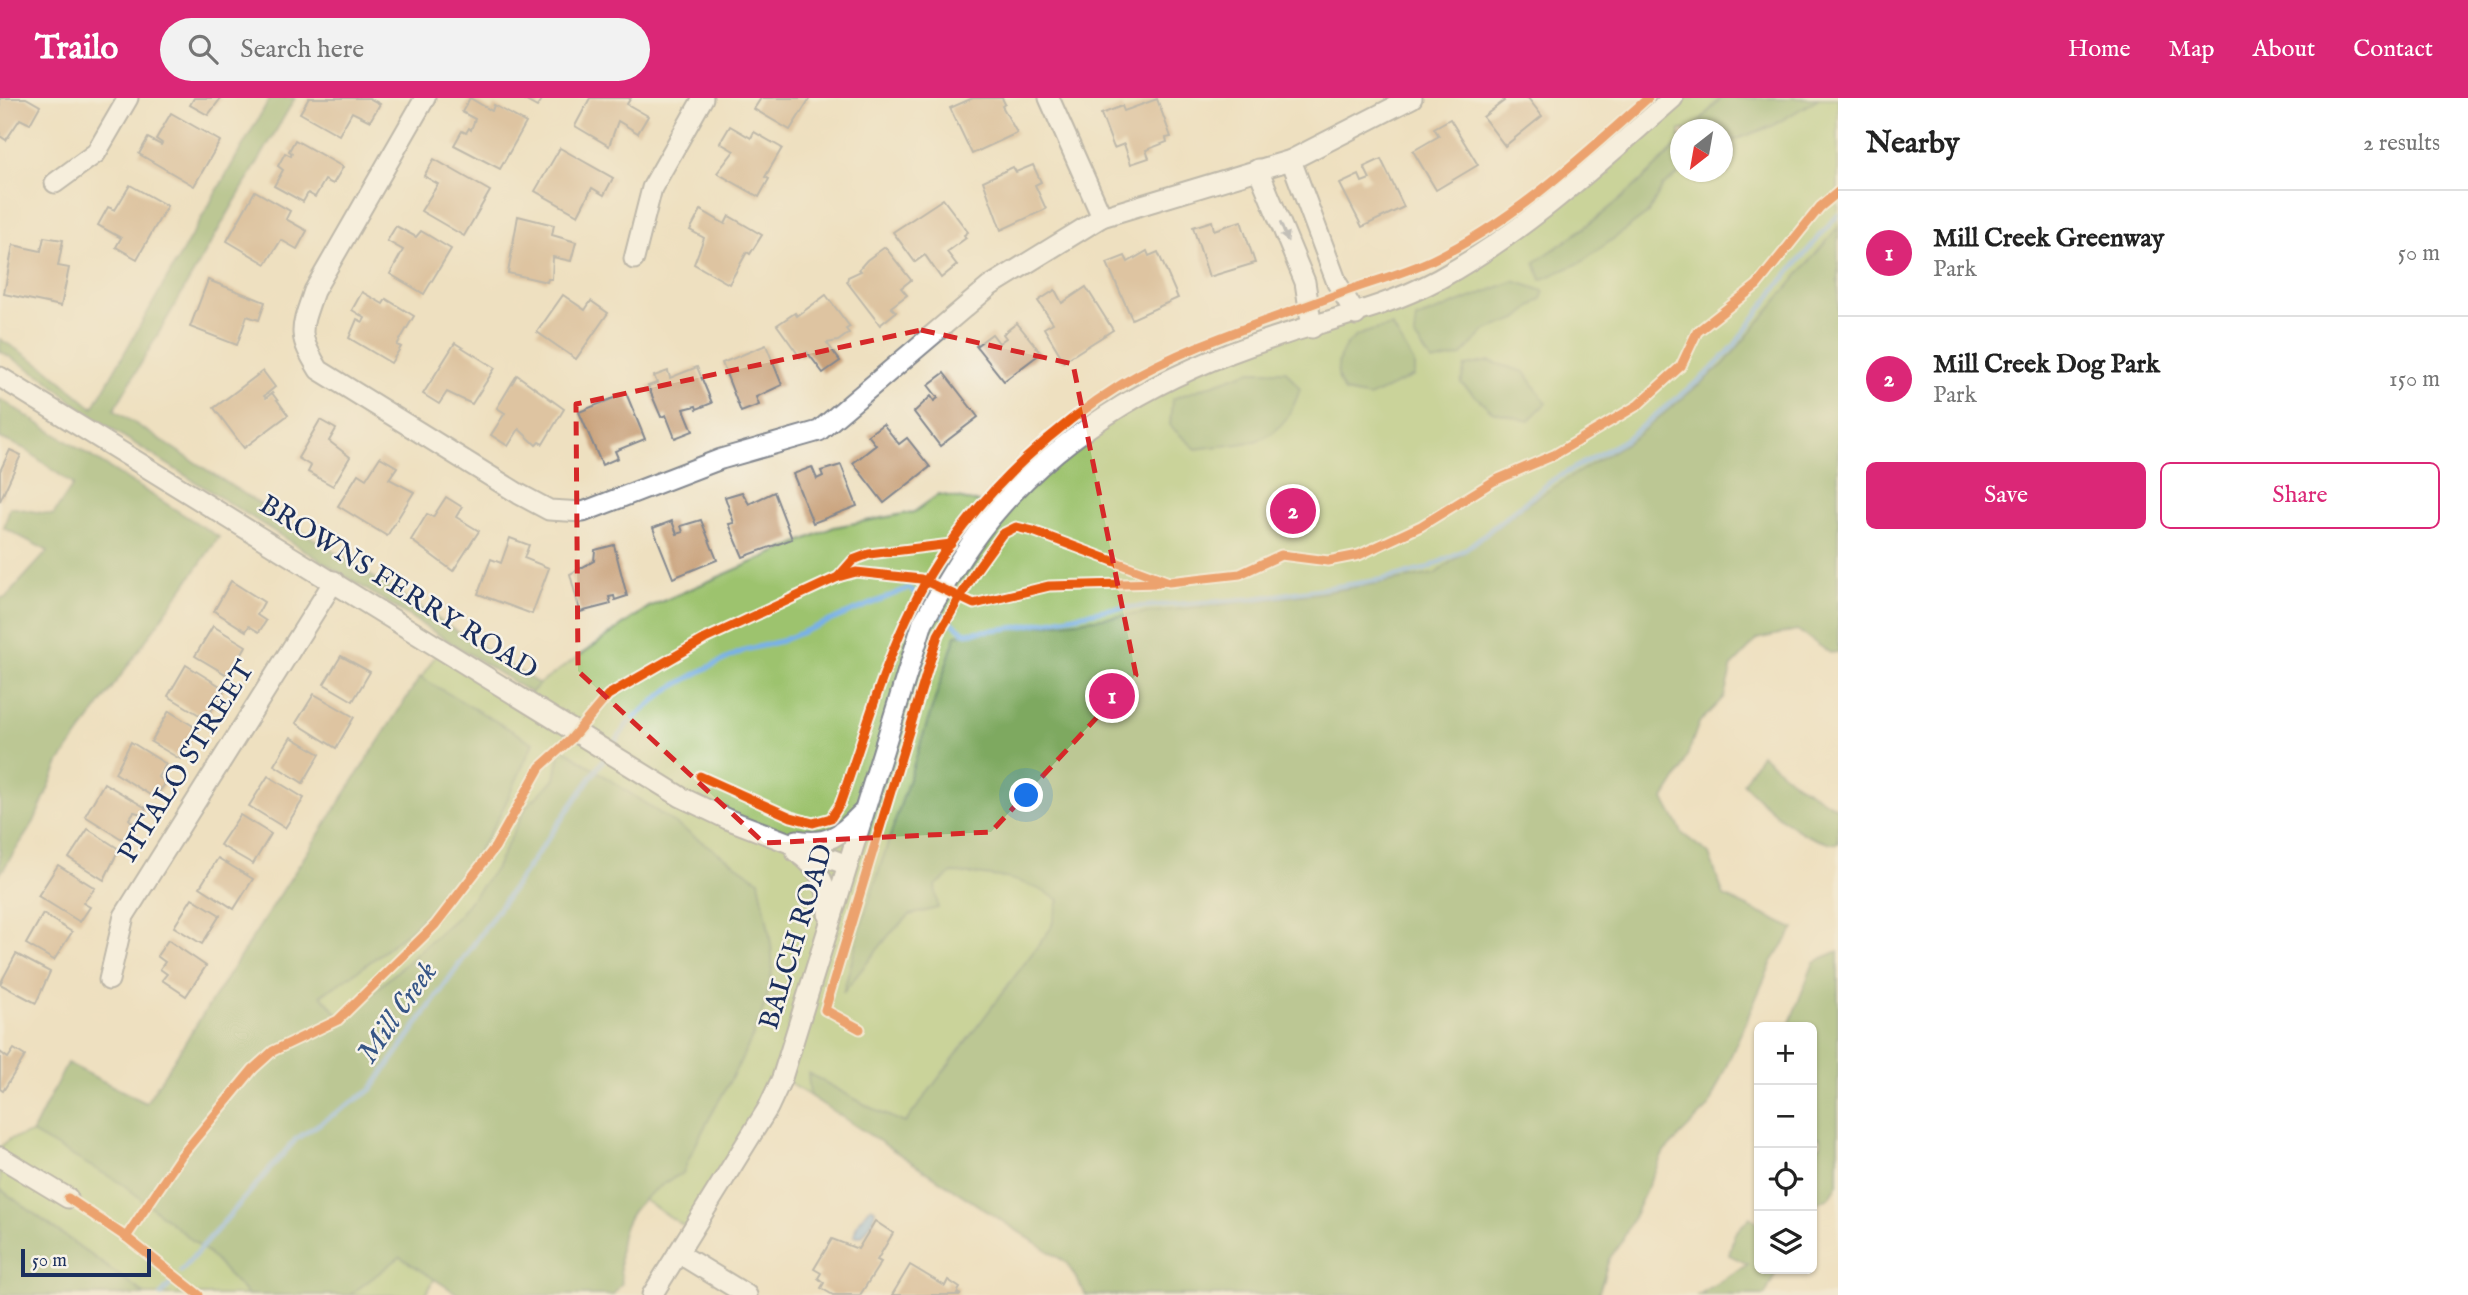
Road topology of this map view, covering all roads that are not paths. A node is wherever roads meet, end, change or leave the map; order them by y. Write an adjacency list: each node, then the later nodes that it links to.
1 (128, 98): 9 (street)
2 (425, 98): 10 (street)
3 (703, 98): 11 (street)
4 (1049, 98): 10 (street)
5 (1412, 98): 7 (street)
6 (1673, 98): 12 (street, BALCH ROAD)
7 (1291, 160): 8 (street); 12 (street)
8 (1258, 169): 10 (street); 13 (street, one-way to 13)
9 (55, 183)
10 (1102, 217)
11 (634, 259)
12 (1356, 315): 13 (street, BALCH ROAD)
13 (1312, 328): 16 (street, BALCH ROAD)
14 (0, 377): 15 (street, BROWNS FERRY ROAD)
15 (334, 581): 17 (street, BROWNS FERRY ROAD); 20 (street, PITALO STREET)
16 (865, 810): 17 (street, BROWNS FERRY ROAD); 18 (street, BALCH ROAD)
17 (772, 835): 18 (street, BROWNS FERRY ROAD); 19 (street, BROWNS FERRY ROAD)
18 (847, 865): 19 (street, BALCH ROAD)
19 (827, 933): 23 (street, BALCH ROAD)
20 (109, 980)
21 (0, 1157): 22 (street)
22 (68, 1198)
23 (678, 1253): 24 (street, BALCH ROAD); 25 (street)
24 (652, 1295)
25 (747, 1295)

